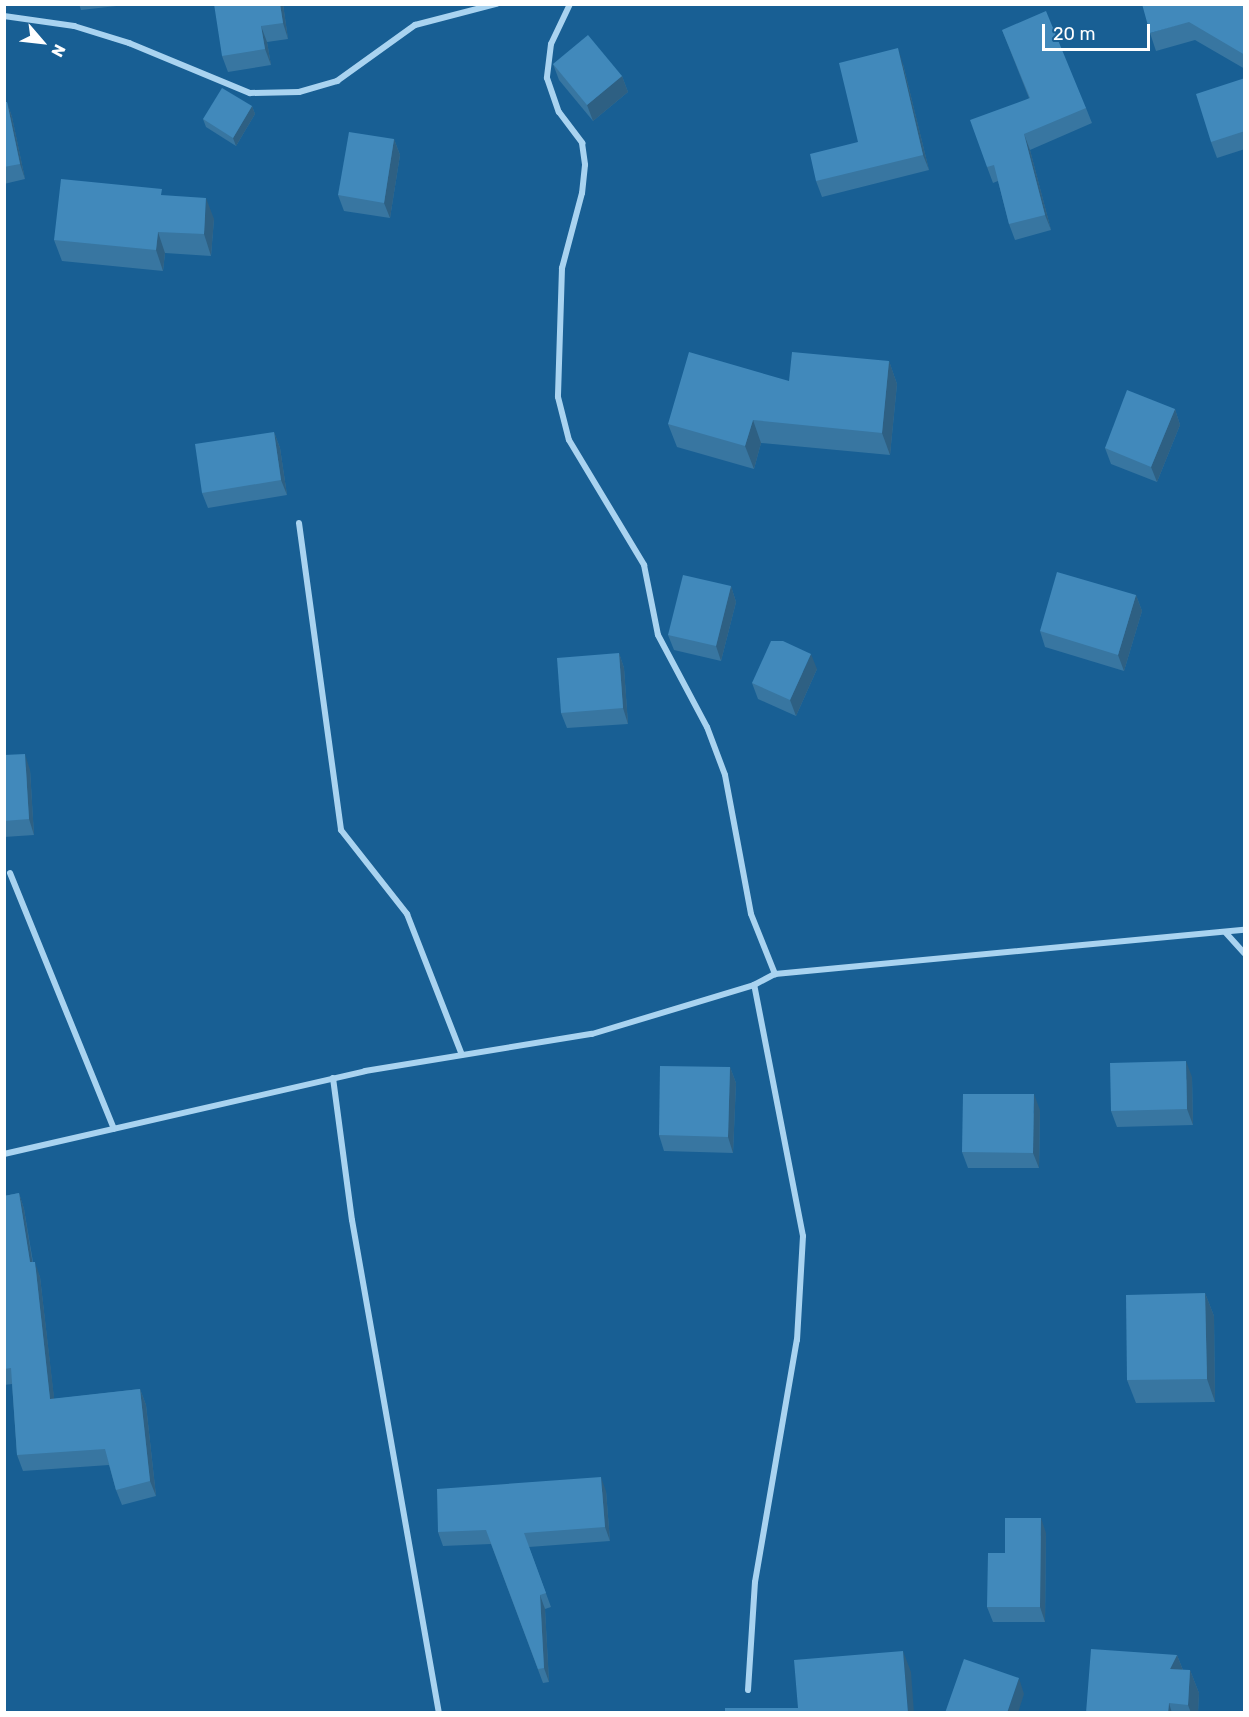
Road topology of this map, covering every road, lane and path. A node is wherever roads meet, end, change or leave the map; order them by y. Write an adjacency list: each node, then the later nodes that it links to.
1 (496, 4): 3 (street)
2 (570, 4): 9 (street)
3 (4, 16)
4 (300, 523): 11 (street)
5 (10, 873): 13 (street)
6 (1245, 930): 7 (street)
7 (1226, 933): 8 (street); 9 (street)
8 (1245, 953)
9 (775, 974): 10 (street)
10 (754, 985): 11 (street); 15 (street)
11 (462, 1055): 12 (street)
12 (333, 1078): 13 (street); 16 (street)
13 (114, 1129): 14 (street)
14 (4, 1154)
15 (748, 1690)
16 (439, 1713)

